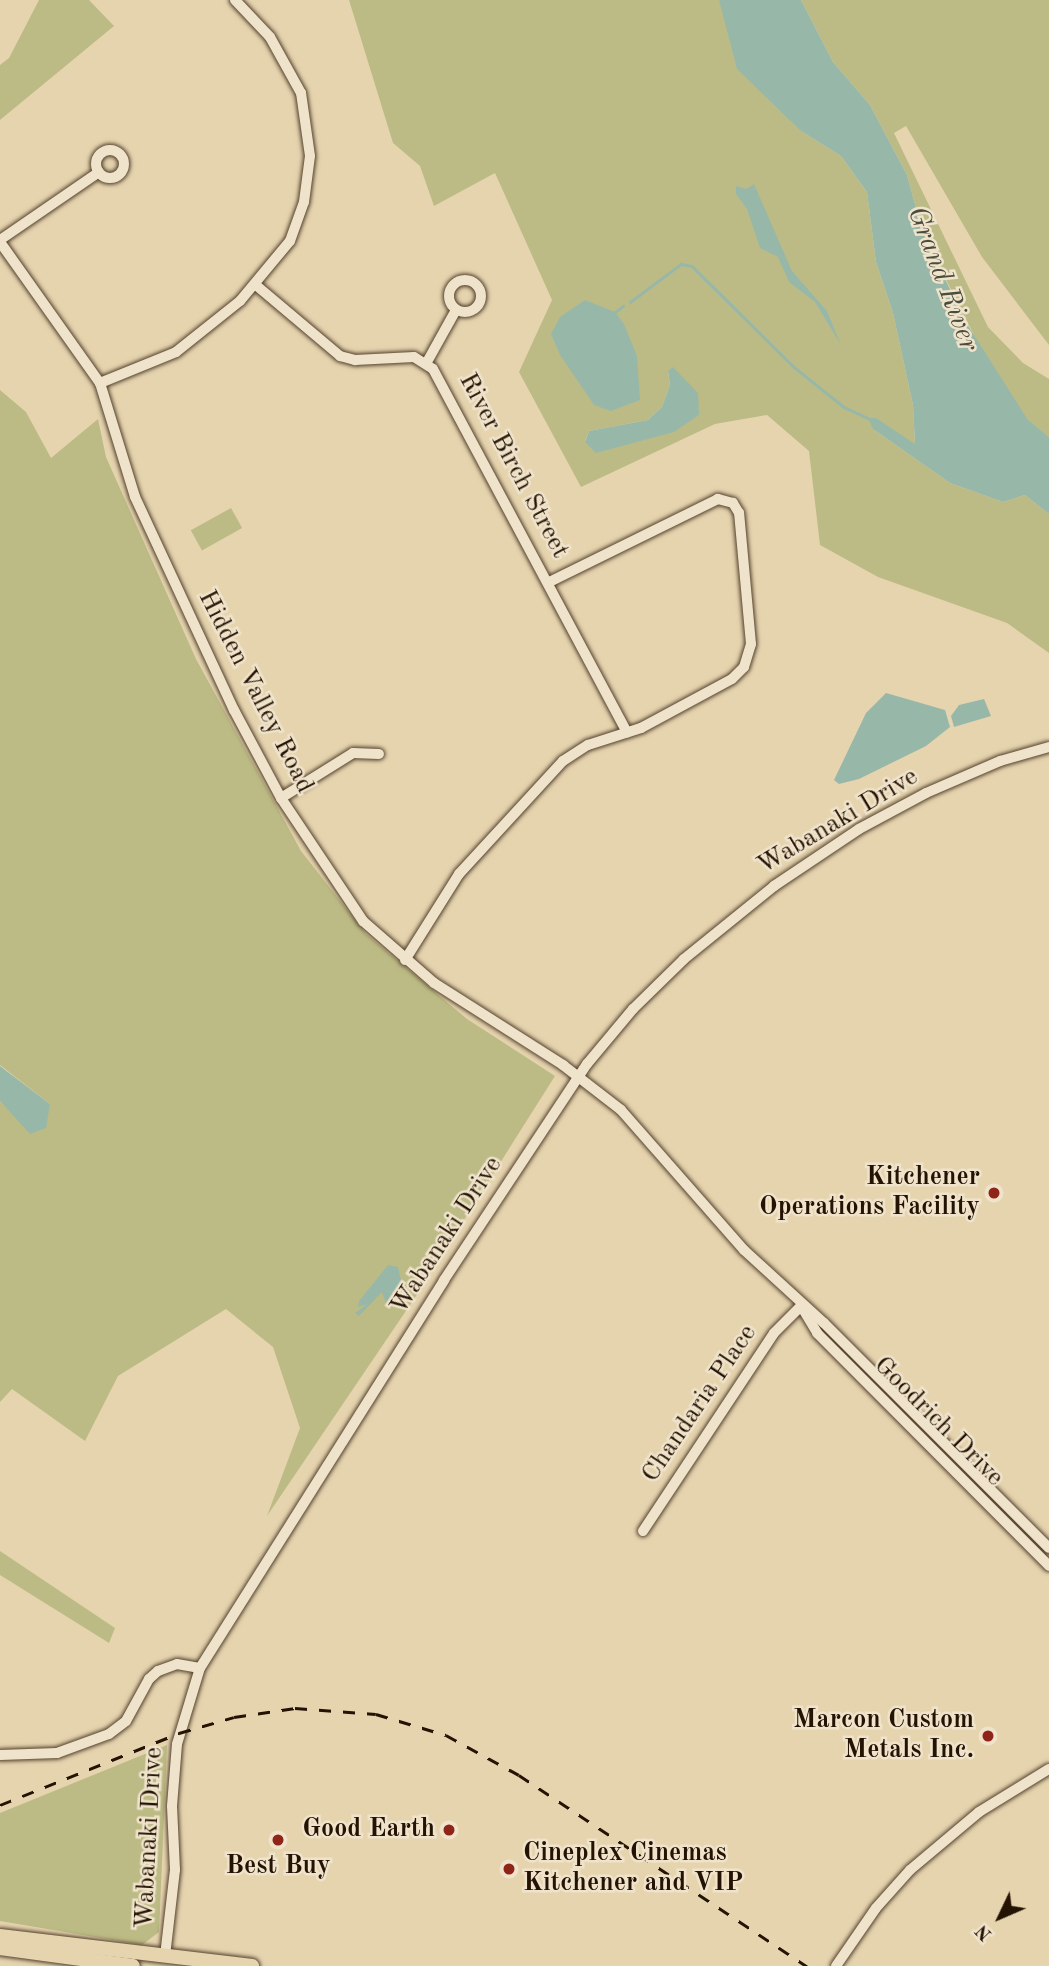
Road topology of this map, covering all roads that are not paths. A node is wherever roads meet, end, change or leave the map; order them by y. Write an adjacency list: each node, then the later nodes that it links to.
1 (235, 0): 4 (street)
2 (99, 172): 3 (street)
3 (0, 241): 7 (street, Hidden Valley Road)
4 (257, 286): 6 (street, River Birch Street); 7 (street)
5 (456, 310): 6 (street)
6 (427, 362): 8 (street, River Birch Street)
7 (100, 383): 12 (street, Hidden Valley Road)
8 (549, 582): 9 (street, River Birch Street); 9 (street)
9 (627, 732): 13 (street)
10 (1049, 747): 14 (street, Wabanaki Drive)
11 (379, 754): 12 (street)
12 (281, 798): 13 (street, Hidden Valley Road)
13 (405, 960): 14 (street, Hidden Valley Road)
14 (579, 1077): 15 (street, Goodrich Drive); 19 (street, Wabanaki Drive)
15 (801, 1306): 16 (street, Chandaria Place); 17 (street, Goodrich Drive); 18 (street, Goodrich Drive)
16 (643, 1531)
17 (1049, 1548)
18 (1049, 1566)
19 (200, 1668): 20 (street); 24 (street, Wabanaki Drive)
20 (0, 1755)
21 (1049, 1769): 25 (street)
22 (0, 1936): 24 (main road)
23 (0, 1948): 26 (main road)
24 (165, 1956): 27 (main road)
25 (839, 1961)
26 (133, 1966)
27 (252, 1966)

